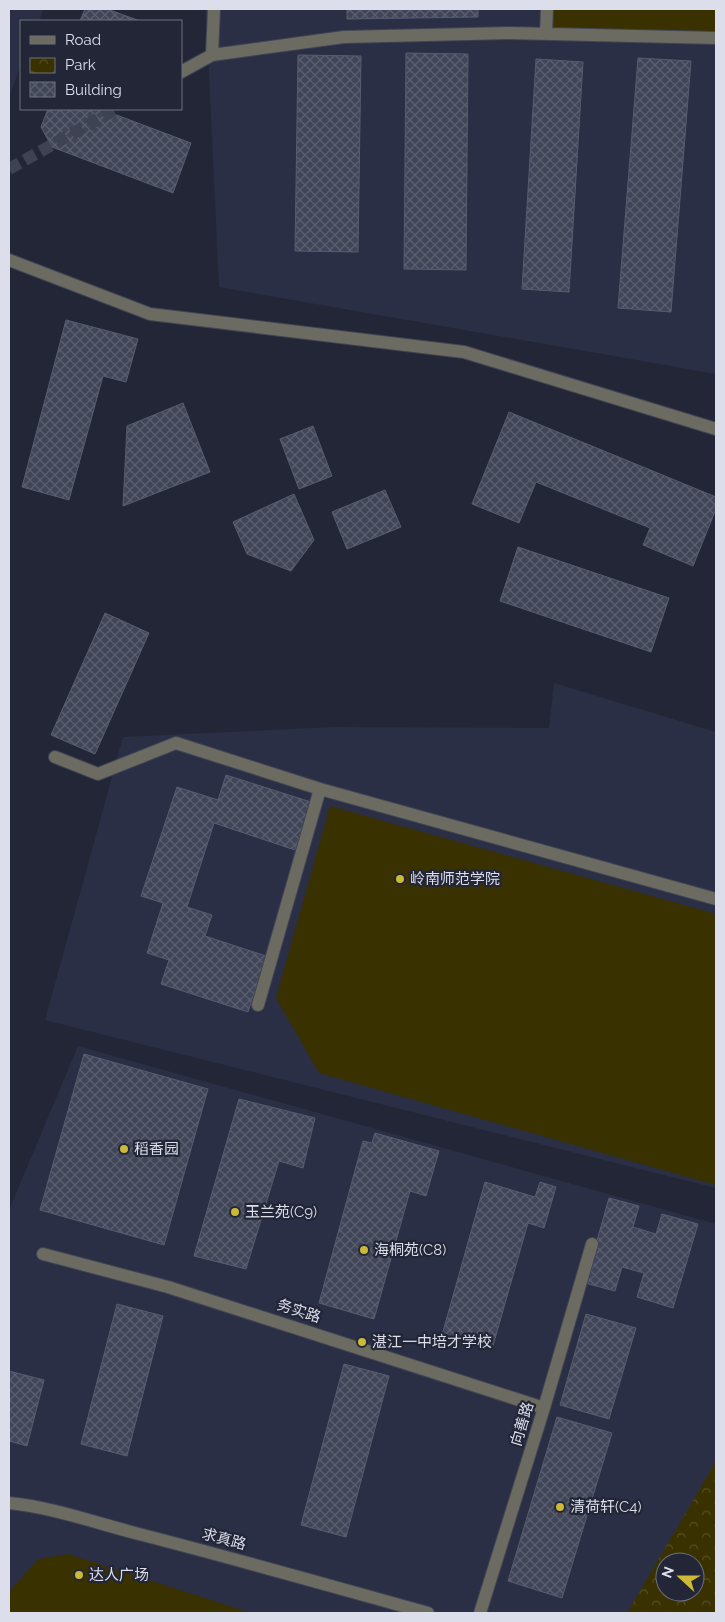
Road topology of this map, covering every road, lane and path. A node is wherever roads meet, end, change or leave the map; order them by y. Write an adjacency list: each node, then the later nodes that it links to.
1 (214, 9): 5 (street)
2 (547, 9): 3 (street)
3 (546, 34): 4 (street); 5 (street)
4 (716, 38)
5 (212, 55): 6 (street)
6 (182, 71)
7 (9, 260): 8 (street)
8 (716, 429)
9 (55, 757): 10 (street)
10 (320, 789): 11 (street); 12 (street)
11 (716, 899)
12 (258, 1005)
13 (592, 1244): 15 (street, 向善路)
14 (42, 1254): 15 (street, 务实路)
15 (544, 1408): 18 (street, 向善路)
16 (9, 1503): 17 (street, 求真路)
17 (428, 1613)
18 (480, 1613)

